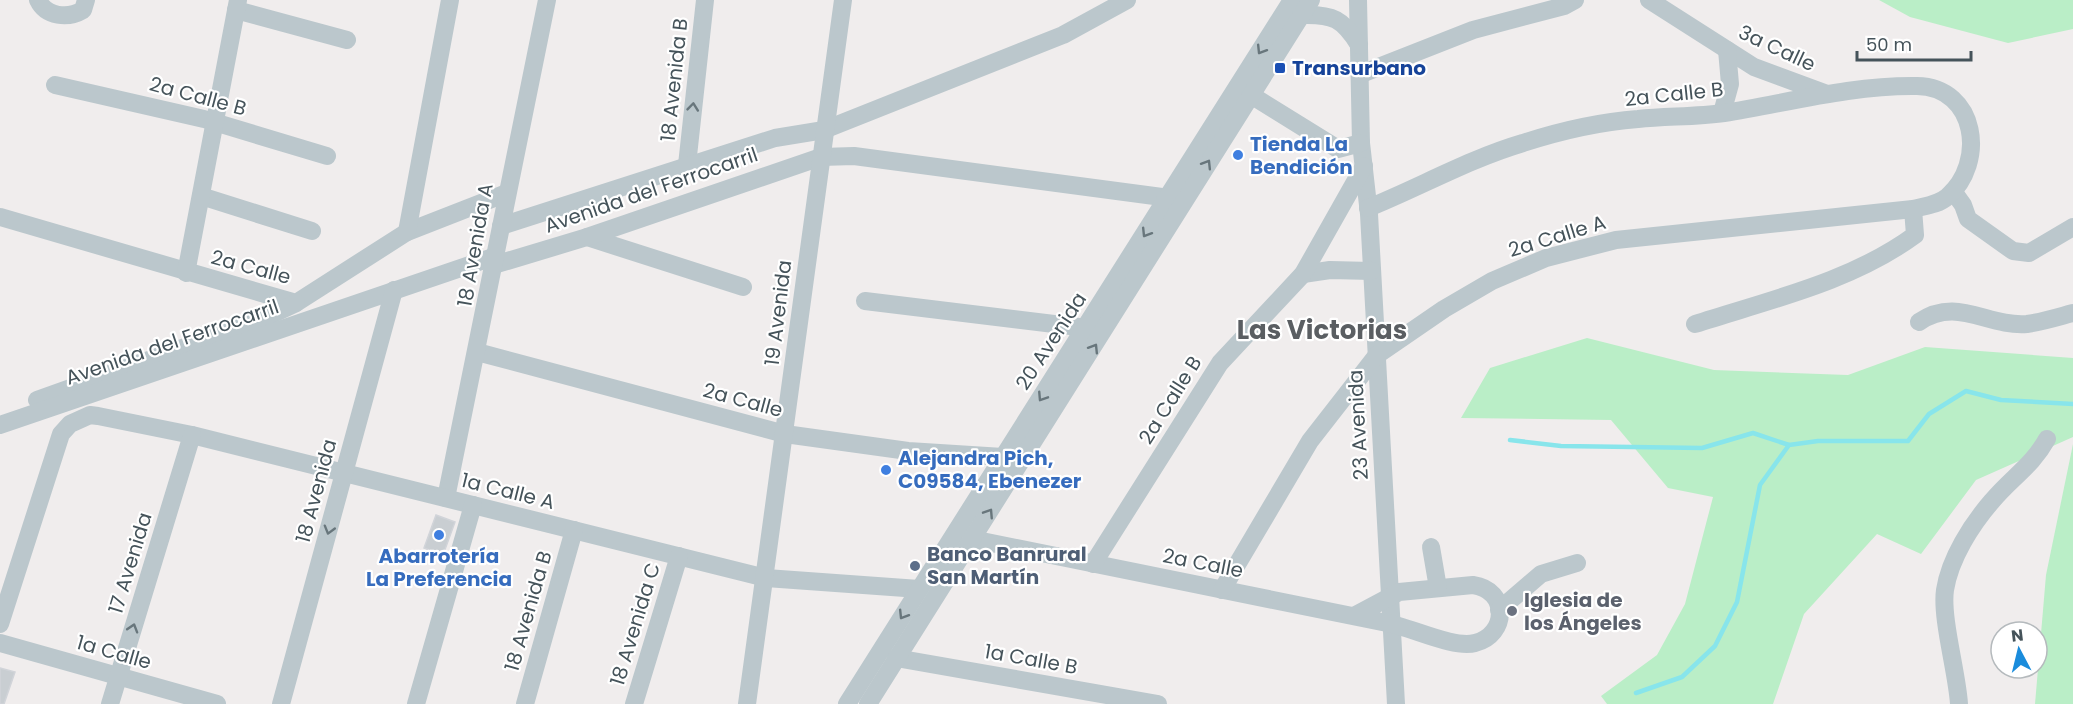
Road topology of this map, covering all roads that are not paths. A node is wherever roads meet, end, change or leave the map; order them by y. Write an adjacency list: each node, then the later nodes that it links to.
1 (38, 0): 2 (street)
2 (86, 0)
3 (450, 0): 38 (street)
4 (547, 0): 29 (street, 18 Avenida A)
5 (705, 0): 26 (street, 18 Avenida B, one-way to 5)
6 (843, 0): 22 (street, 19 Avenida)
7 (1127, 0): 22 (street, Avenida del Ferrocarril)
8 (1358, 0): 14 (street, 23 Avenida)
9 (1575, 0): 16 (street)
10 (1649, 0): 15 (street, 3a Calle)
11 (237, 5): 13 (street); 21 (street)
12 (1302, 5): 14 (street); 19 (street, 20 Avenida); 31 (street, 20 Avenida, one-way to 31)
13 (347, 40)
14 (1359, 46): 16 (street, 23 Avenida)
15 (1727, 50): 18 (street, 3a Calle); 20 (street)
16 (1361, 74): 23 (street, 23 Avenida)
17 (55, 85): 21 (street, 2a Calle B)
18 (1827, 94): 20 (street, 2a Calle B); 28 (street, 2a Calle B)
19 (1251, 95): 23 (street); 31 (street, 20 Avenida, one-way to 19)
20 (1722, 113): 32 (street, 2a Calle B)
21 (214, 123): 24 (street, 2a Calle B); 30 (street)
22 (824, 130): 25 (street, 19 Avenida); 26 (street, Avenida del Ferrocarril)
23 (1361, 143): 27 (street, 23 Avenida)
24 (327, 156)
25 (821, 157): 31 (street); 39 (street, Avenida del Ferrocarril); 56 (street, 19 Avenida)
26 (687, 165): 35 (street, Avenida del Ferrocarril)
27 (1364, 166): 32 (street, 23 Avenida); 43 (street, 2a Calle B)
28 (1953, 191): 33 (street, 2a Calle A); 36 (street)
29 (507, 193): 35 (street, 18 Avenida A); 38 (street, 2a Calle)
30 (201, 196): 37 (street); 42 (street)
31 (1177, 199): 51 (street, 20 Avenida, one-way to 51); 64 (street, 20 Avenida, one-way to 31)
32 (1368, 208): 41 (street, 23 Avenida)
33 (1913, 210): 50 (street); 53 (street, 2a Calle A)
34 (0, 217): 42 (street, 2a Calle)
35 (501, 226): 40 (street, 18 Avenida A)
36 (2073, 228)
37 (312, 231)
38 (407, 232): 47 (street, 2a Calle)
39 (587, 237): 40 (street, Avenida del Ferrocarril); 44 (street)
40 (495, 261): 45 (street, Avenida del Ferrocarril); 52 (street, 18 Avenida A)
41 (1372, 271): 43 (street); 53 (street, 23 Avenida)
42 (186, 273): 47 (street, 2a Calle)
43 (1303, 274): 68 (street, 2a Calle B)
44 (743, 287)
45 (394, 290): 55 (street, Avenida del Ferrocarril); 60 (street, 18 Avenida)
46 (865, 301): 51 (street)
47 (296, 303): 54 (street, Avenida del Ferrocarril)
48 (2073, 313): 49 (street)
49 (1918, 322)
50 (1695, 324)
51 (1087, 328): 59 (street, 20 Avenida, one-way to 59)
52 (477, 352): 56 (street, 2a Calle); 61 (street, 18 Avenida A)
53 (1377, 355): 72 (street, 2a Calle A); 73 (street, 23 Avenida)
54 (0, 413)
55 (0, 425)
56 (785, 434): 59 (street, 2a Calle); 69 (street, 19 Avenida)
57 (192, 435): 60 (street, 1a Calle A); 77 (street, 1a Calle A); 80 (street, 17 Avenida, one-way to 57)
58 (2047, 439): 92 (street)
59 (1003, 457): 71 (street, 20 Avenida)
60 (345, 473): 61 (street, 1a Calle A); 83 (street, 18 Avenida, one-way to 83)
61 (446, 498): 62 (street, 1a Calle A)
62 (473, 505): 63 (street, 1a Calle A); 84 (street)
63 (574, 530): 66 (street, 1a Calle A); 85 (street, 18 Avenida B)
64 (972, 539): 68 (street, 2a Calle); 79 (street, 20 Avenida)
65 (1431, 547): 70 (street)
66 (679, 556): 69 (street, 1a Calle A); 86 (street, 18 Avenida C)
67 (1577, 563): 74 (street)
68 (1093, 564): 72 (street, 2a Calle)
69 (766, 578): 71 (street, 1a Calle A); 87 (street, 19 Avenida)
70 (1438, 588): 73 (street); 74 (street)
71 (918, 589): 88 (street, 20 Avenida, one-way to 88)
72 (1222, 590): 75 (street, 2a Calle)
73 (1390, 596): 75 (street); 76 (street, 23 Avenida)
74 (1500, 610): 76 (street, 2a Calle)
75 (1354, 616): 76 (street, 2a Calle)
76 (1391, 623): 91 (street, 23 Avenida)
77 (0, 624)
78 (0, 643): 80 (street, 1a Calle)
79 (896, 658): 89 (street, 20 Avenida); 90 (street, 1a Calle B)
80 (119, 676): 81 (street, 17 Avenida); 82 (street, 1a Calle)
81 (110, 704)
82 (217, 704)
83 (280, 704)
84 (416, 704)
85 (525, 704)
86 (634, 704)
87 (747, 704)
88 (847, 704)
89 (868, 704)
90 (1158, 704)
91 (1396, 704)
92 (1959, 704)

